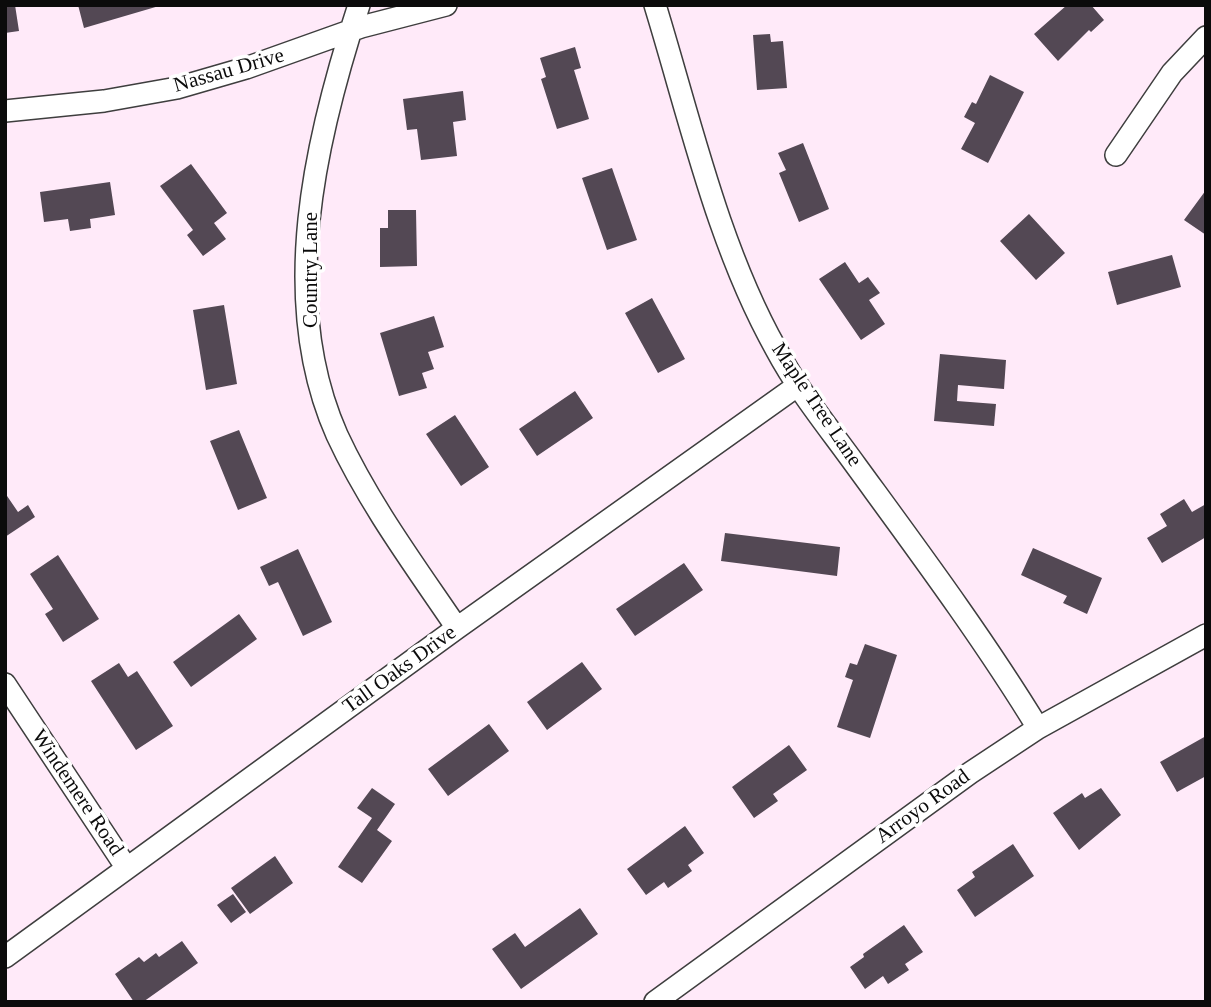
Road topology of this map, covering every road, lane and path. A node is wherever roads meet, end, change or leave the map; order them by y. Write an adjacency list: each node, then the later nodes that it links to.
1 (359, 5): 4 (street, Country Lane)
2 (446, 5): 4 (street, Nassau Drive)
3 (655, 5): 8 (street, Maple Tree Lane)
4 (350, 31): 6 (street, Nassau Drive); 9 (street, Country Lane)
5 (1206, 37): 7 (street)
6 (5, 111)
7 (1116, 155)
8 (797, 386): 9 (street, Tall Oaks Drive); 12 (street, Maple Tree Lane)
9 (457, 628): 13 (street, Tall Oaks Drive)
10 (1206, 635): 12 (street, Arroyo Road)
11 (5, 684): 13 (street, Windemere Road)
12 (1038, 727): 15 (street, Arroyo Road)
13 (126, 867): 14 (street, Tall Oaks Drive)
14 (5, 957)
15 (655, 1002)

